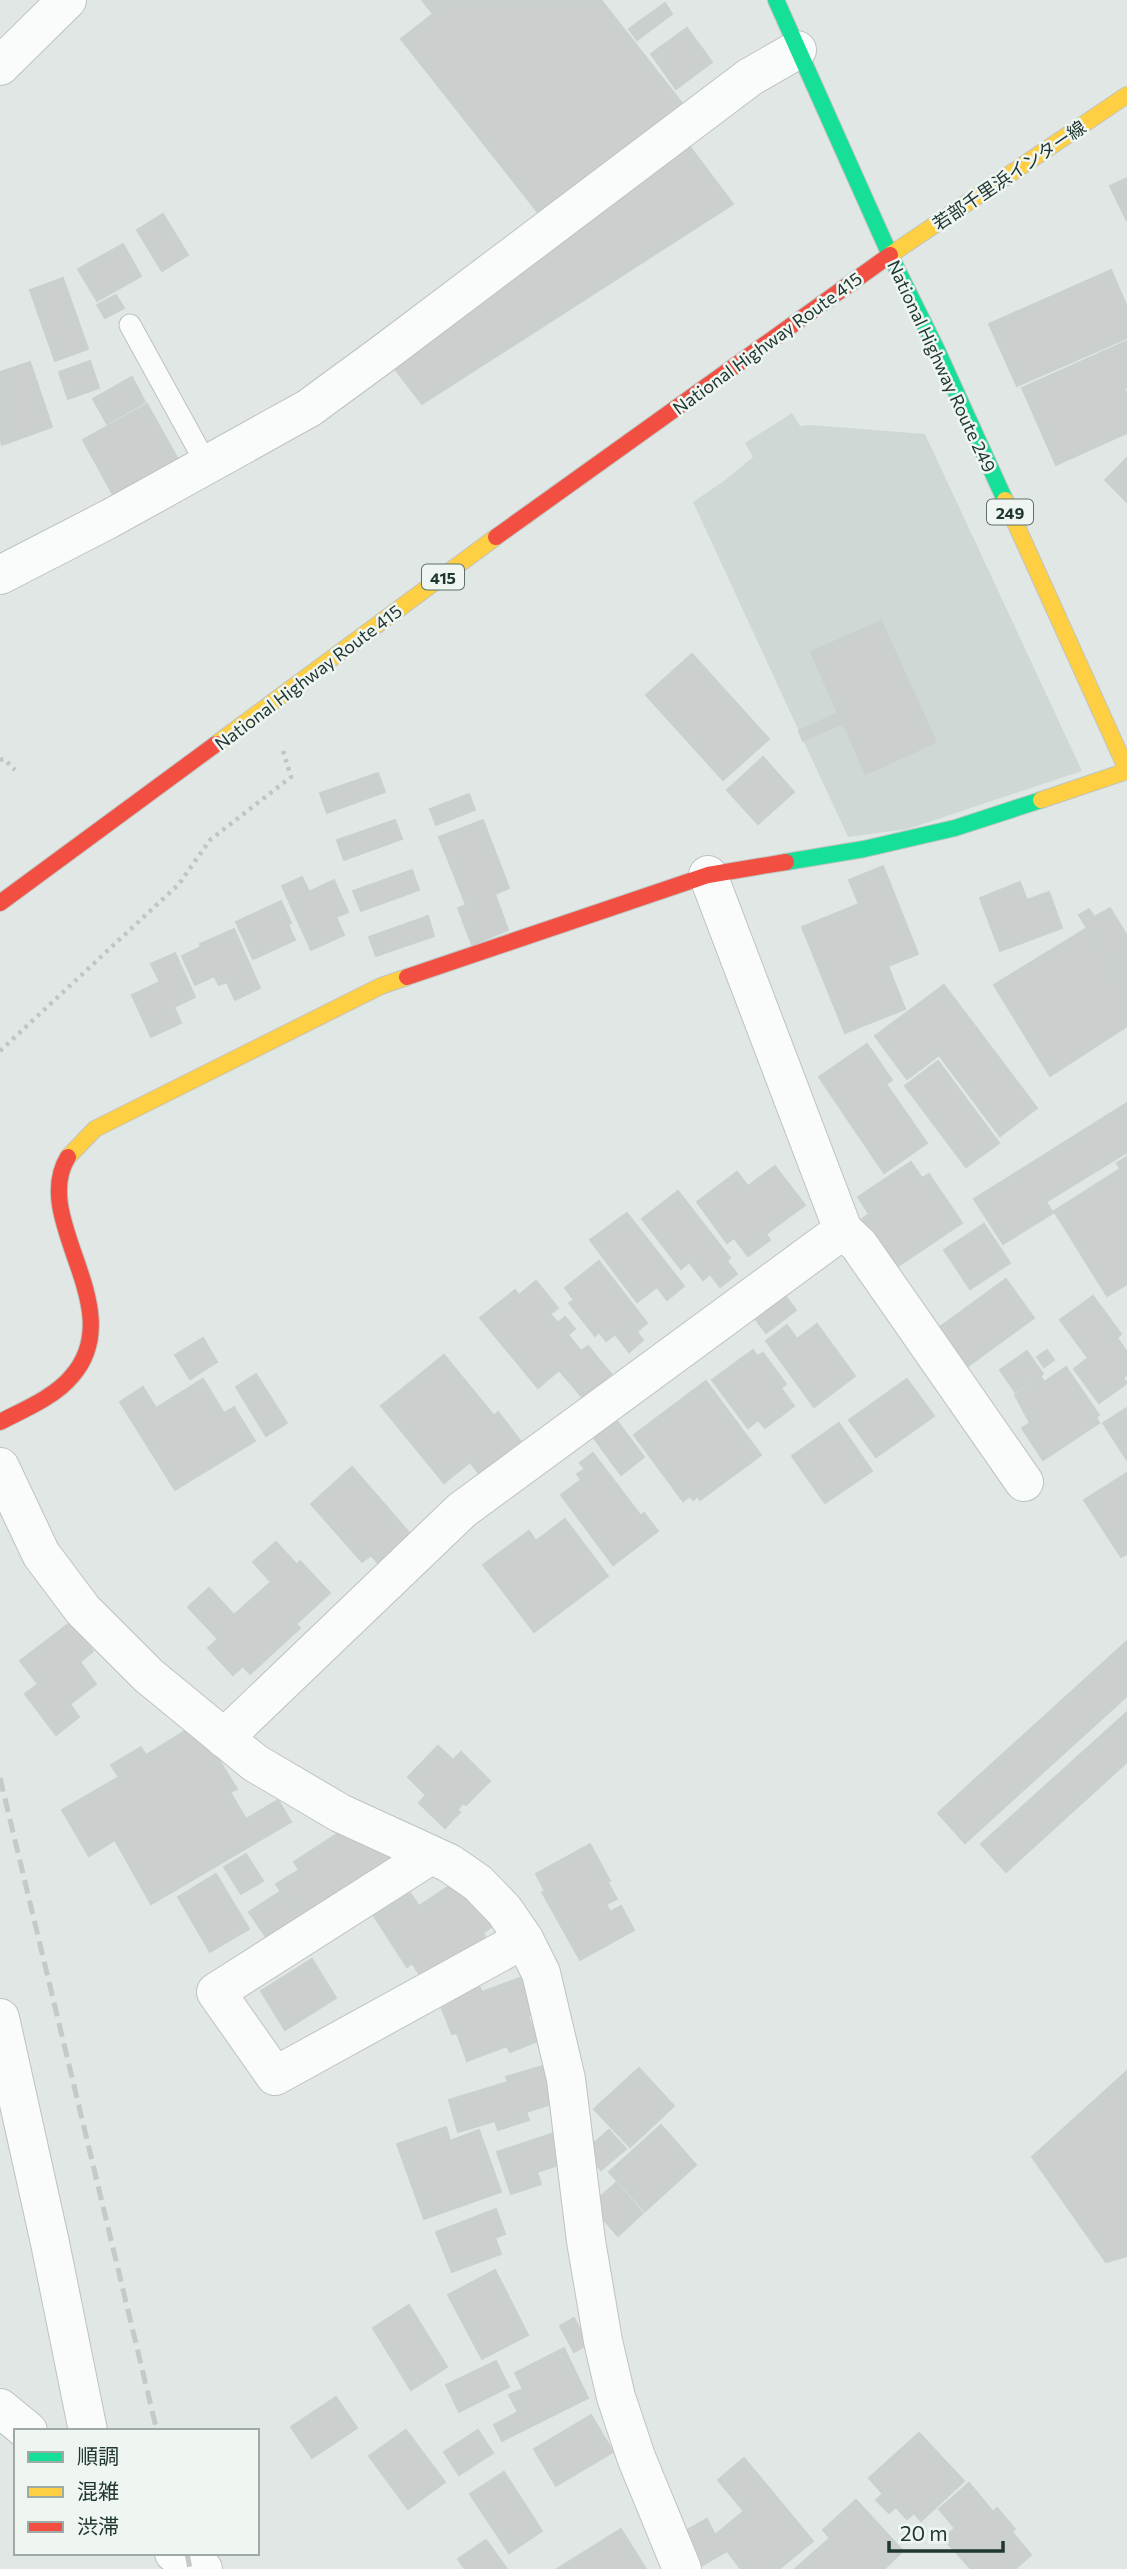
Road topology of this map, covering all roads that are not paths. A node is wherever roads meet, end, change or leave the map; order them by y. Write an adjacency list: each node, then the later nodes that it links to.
1 (67, 0): 4 (street)
2 (776, 0): 3 (main road, National Highway Route 249 / 249)
3 (797, 50): 6 (main road, National Highway Route 249 / 249); 8 (street)
4 (0, 65)
5 (1127, 95): 6 (main road, 若部千里浜インター線)
6 (890, 255): 10 (main road, National Highway Route 249 / 249); 12 (main road, National Highway Route 415 / 415)
7 (130, 325): 8 (lane)
8 (207, 465): 9 (street)
9 (0, 575)
10 (1127, 771): 11 (main road)
11 (708, 875): 13 (street); 14 (main road)
12 (0, 903)
13 (843, 1230): 16 (street); 17 (street)
14 (0, 1422)
15 (0, 1467): 17 (street)
16 (1024, 1482)
17 (224, 1738): 18 (street)
18 (431, 1855): 19 (street); 19 (street)
19 (524, 1939): 27 (street)
20 (0, 2018): 21 (street)
21 (13, 2132): 24 (street)
22 (0, 2408): 23 (street)
23 (25, 2429)
24 (87, 2429)
25 (178, 2555): 26 (street)
26 (202, 2569)
27 (682, 2569)

